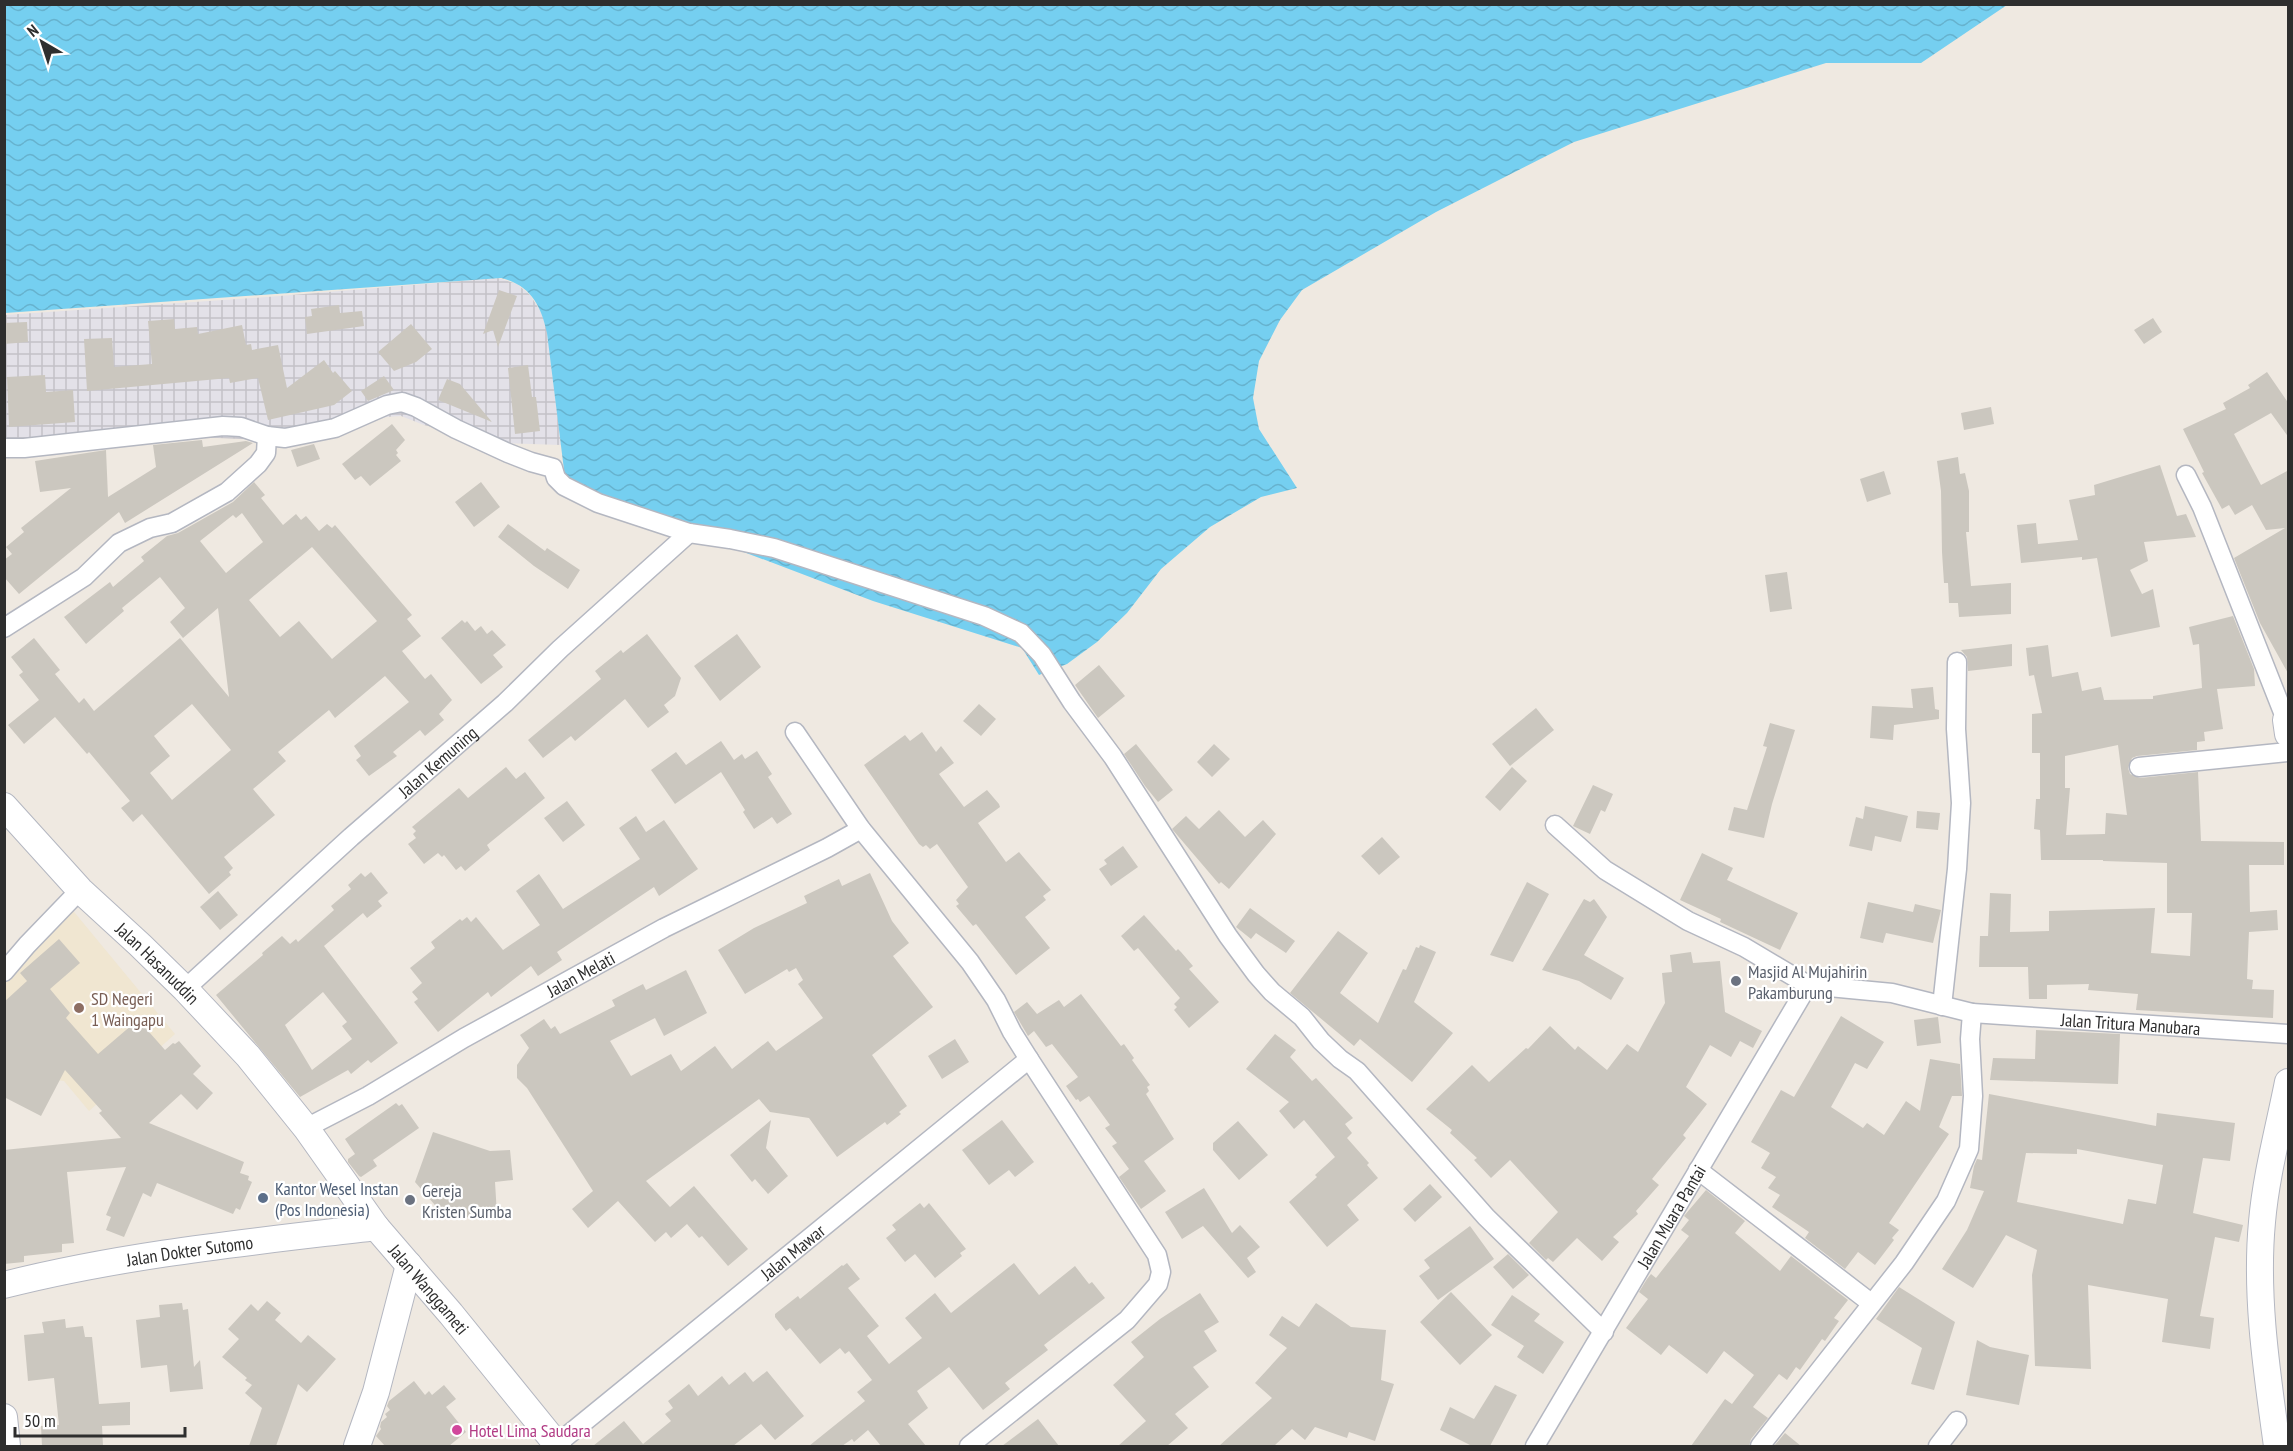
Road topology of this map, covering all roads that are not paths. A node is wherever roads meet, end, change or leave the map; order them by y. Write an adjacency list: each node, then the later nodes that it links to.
1 (267, 436): 2 (street); 4 (street); 5 (street)
2 (4, 448)
3 (2186, 475): 7 (street)
4 (689, 533): 17 (street, Jalan Kemuning); 29 (street)
5 (4, 628)
6 (1957, 662): 18 (street)
7 (2288, 724)
8 (795, 732): 13 (street)
9 (2289, 752): 10 (street)
10 (2139, 767)
11 (4, 806): 14 (street, Jalan Hasanuddin)
12 (1555, 825): 16 (street)
13 (861, 829): 21 (street); 23 (street, Jalan Melati)
14 (80, 890): 15 (street); 17 (street, Jalan Hasanuddin)
15 (4, 972)
16 (1808, 985): 18 (street, Jalan Tritura Manubara); 24 (street, Jalan Muara Pantai)
17 (185, 988): 23 (street, Jalan Hasanuddin)
18 (1942, 1006): 19 (street, Jalan Tritura Manubara)
19 (1972, 1013): 20 (street, Jalan Tritura Manubara); 28 (street)
20 (2289, 1034)
21 (1029, 1059): 32 (street, Jalan Mawar); 35 (street)
22 (2289, 1082): 39 (street)
23 (306, 1128): 25 (street, Jalan Wanggameti)
24 (1698, 1170): 28 (street); 29 (street, Jalan Muara Pantai)
25 (376, 1227): 26 (street, Jalan Wanggameti); 27 (street, Jalan Dokter Sutomo)
26 (409, 1265): 32 (street, Jalan Wanggameti); 34 (street)
27 (4, 1285)
28 (1871, 1303): 37 (street)
29 (1604, 1332): 36 (street, Jalan Muara Pantai)
30 (4, 1418): 33 (street)
31 (1957, 1421): 38 (street)
32 (558, 1445)
33 (7, 1446)
34 (357, 1446)
35 (969, 1446)
36 (1535, 1446)
37 (1760, 1446)
38 (1938, 1446)
39 (2277, 1446)

